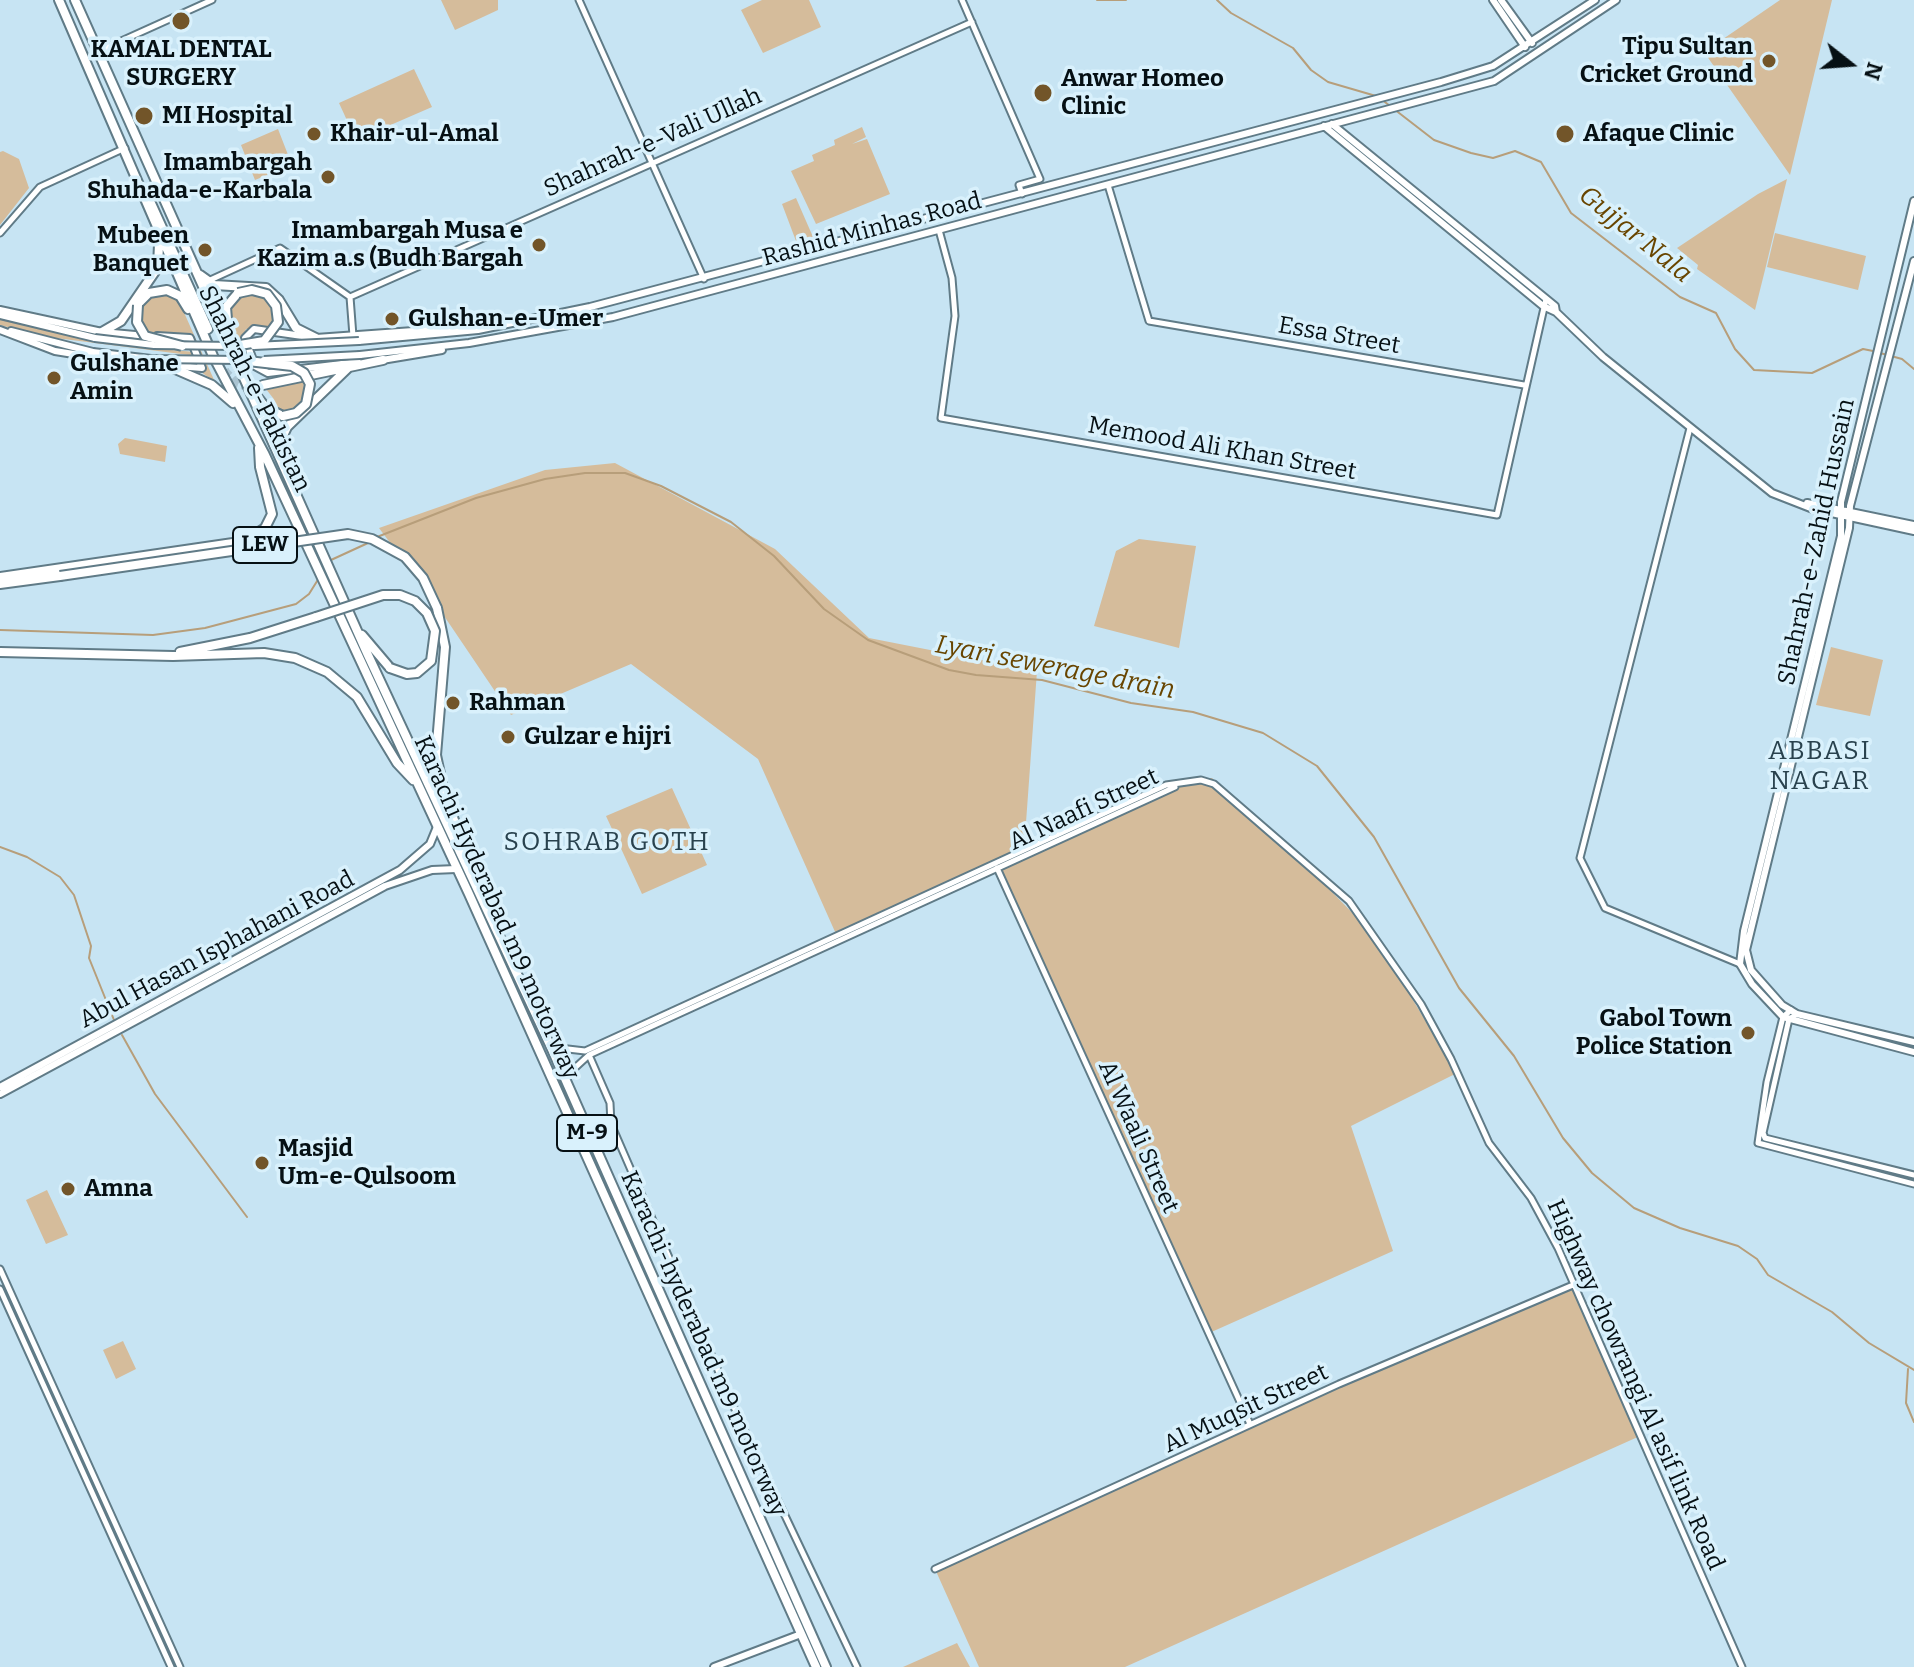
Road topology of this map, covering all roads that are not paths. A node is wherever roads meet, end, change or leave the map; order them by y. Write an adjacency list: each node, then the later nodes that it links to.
1 (59, 0): 19 (highway)
2 (75, 0): 11 (highway)
3 (212, 0): 16 (street)
4 (579, 0): 26 (street)
5 (962, 0): 12 (street)
6 (1493, 0): 15 (main road)
7 (1501, 0): 15 (main road)
8 (1595, 0): 15 (main road, Rashid Minhas Road)
9 (1616, 0): 18 (main road, Rashid Minhas Road)
10 (95, 17): 11 (highway)
11 (85, 22): 14 (highway)
12 (972, 22): 26 (street, Shahrah-e-Vali Ullah); 31 (street)
13 (100, 28): 14 (highway)
14 (90, 33): 16 (highway)
15 (1529, 45): 17 (main road, Rashid Minhas Road)
16 (98, 51): 20 (highway)
17 (1518, 52): 18 (main road); 24 (main road, Rashid Minhas Road)
18 (1525, 63): 21 (main road, Rashid Minhas Road)
19 (102, 94): 20 (highway); 23 (highway)
20 (122, 101): 37 (highway, Shahrah-e-Pakistan)
21 (1332, 124): 22 (main road, Rashid Minhas Road); 41 (main road)
22 (1324, 126): 27 (main road, Rashid Minhas Road); 41 (main road)
23 (125, 148): 30 (highway); 35 (street)
24 (1176, 152): 25 (main road, Rashid Minhas Road); 27 (main road)
25 (1139, 162): 28 (main road); 31 (main road, Rashid Minhas Road)
26 (652, 163): 38 (street); 40 (street, Shahrah-e-Vali Ullah)
27 (1178, 165): 28 (main road, Rashid Minhas Road)
28 (1143, 175): 29 (main road, Rashid Minhas Road)
29 (1108, 185): 34 (main road, Rashid Minhas Road); 57 (street, Essa Street)
30 (142, 189): 33 (highway, Shahrah-e-Pakistan); 51 (highway)
31 (1022, 194): 38 (main road, Rashid Minhas Road)
32 (1914, 201): 62 (main road, Shahrah-e-Zahid Hussain)
33 (154, 224): 44 (highway, Shahrah-e-Pakistan); 45 (highway)
34 (939, 230): 48 (main road, Rashid Minhas Road); 57 (street, Memood Ali Khan Street)
35 (0, 233)
36 (1914, 261): 62 (main road, Shahrah-e-Zahid Hussain)
37 (194, 268): 39 (highway); 50 (highway, Shahrah-e-Pakistan)
38 (704, 279): 47 (main road, Rashid Minhas Road)
39 (208, 282): 40 (street); 46 (highway)
40 (350, 297): 47 (street)
41 (1544, 302): 57 (street); 59 (main road)
42 (0, 313): 45 (main road)
43 (0, 329): 50 (main road, bridge); 54 (main road)
44 (204, 333): 49 (highway, bridge); 58 (highway, Shahrah-e-Pakistan)
45 (99, 335): 49 (main road, bridge); 54 (main road)
46 (316, 338): 47 (main road); 52 (main road)
47 (356, 338): 50 (main road, bridge)
48 (469, 343): 50 (main road, Rashid Minhas Road, bridge); 52 (main road)
49 (182, 346): 50 (main road, bridge)
50 (235, 353): 50 (highway, bridge); 55 (highway, Shahrah-e-Pakistan); 55 (highway, bridge)
51 (221, 358)
52 (383, 360): 53 (highway)
53 (349, 367): 56 (highway); 61 (highway)
54 (173, 368): 58 (highway)
55 (243, 377): 61 (highway, Shahrah-e-Pakistan)
56 (263, 385)
57 (1524, 385)
58 (244, 416): 60 (highway, Shahrah-e-Pakistan)
59 (1690, 428): 62 (main road); 79 (street)
60 (259, 445): 64 (highway, LEW); 67 (highway, Shahrah-e-Pakistan)
61 (288, 474): 66 (highway, Shahrah-e-Pakistan)
62 (1845, 512): 63 (main road); 79 (main road, Shahrah-e-Zahid Hussain); 80 (main road, Shahrah-e-Zahid Hussain)
63 (1914, 528)
64 (0, 577)
65 (0, 584): 78 (highway, LEW, bridge)
66 (346, 600): 68 (highway, Karachi-hyderabad m9 motorway / M-9)
67 (335, 605): 71 (highway, Karachi Hyderabad m9 motorway / M-9)
68 (358, 632): 70 (highway, bridge); 78 (highway, Karachi-hyderabad m9 motorway / M-9)
69 (0, 652): 70 (highway)
70 (143, 655): 71 (highway)
71 (418, 785): 73 (highway, Karachi Hyderabad m9 motorway / M-9)
72 (1176, 786): 75 (street, Al Naafi Street); 92 (street, Highway chowrangi Al asif link Road)
73 (437, 827): 74 (main road, Abul Hasan Isphahani Road); 76 (highway, Karachi Hyderabad m9 motorway / M-9)
74 (410, 864): 77 (main road); 87 (main road, Abul Hasan Isphahani Road)
75 (996, 867): 83 (street, Al Naafi Street); 85 (street, Al Naafi Street); 94 (street, Al Waali Street)
76 (456, 869): 77 (main road, Abul Hasan Isphahani Road); 96 (highway, Karachi Hyderabad m9 motorway / M-9)
77 (415, 874): 88 (main road, Abul Hasan Isphahani Road)
78 (476, 886): 83 (highway, Karachi-hyderabad m9 motorway / M-9)
79 (1740, 964): 81 (main road)
80 (1794, 1012): 81 (street); 82 (main road)
81 (1786, 1018): 84 (main road); 89 (street); 90 (street)
82 (1914, 1042)
83 (551, 1047): 86 (highway, Karachi-hyderabad m9 motorway / M-9)
84 (1914, 1052)
85 (589, 1055): 86 (street, Al Naafi Street); 104 (street)
86 (564, 1078): 103 (highway, Karachi-hyderabad m9 motorway / M-9)
87 (0, 1087)
88 (0, 1094)
89 (1914, 1175)
90 (1914, 1184)
91 (0, 1269): 99 (street)
92 (1573, 1285): 94 (street, Al Muqsit Street); 105 (street, Highway chowrangi Al asif link Road)
93 (0, 1289): 98 (street)
94 (1250, 1424): 95 (street, Al Muqsit Street)
95 (935, 1569)
96 (801, 1634): 97 (main road); 102 (highway, Karachi Hyderabad m9 motorway / M-9)
97 (738, 1660): 100 (main road); 101 (main road)
98 (171, 1667)
99 (180, 1667)
100 (714, 1667)
101 (732, 1667)
102 (816, 1667)
103 (826, 1667)
104 (857, 1667)
105 (1742, 1667)

